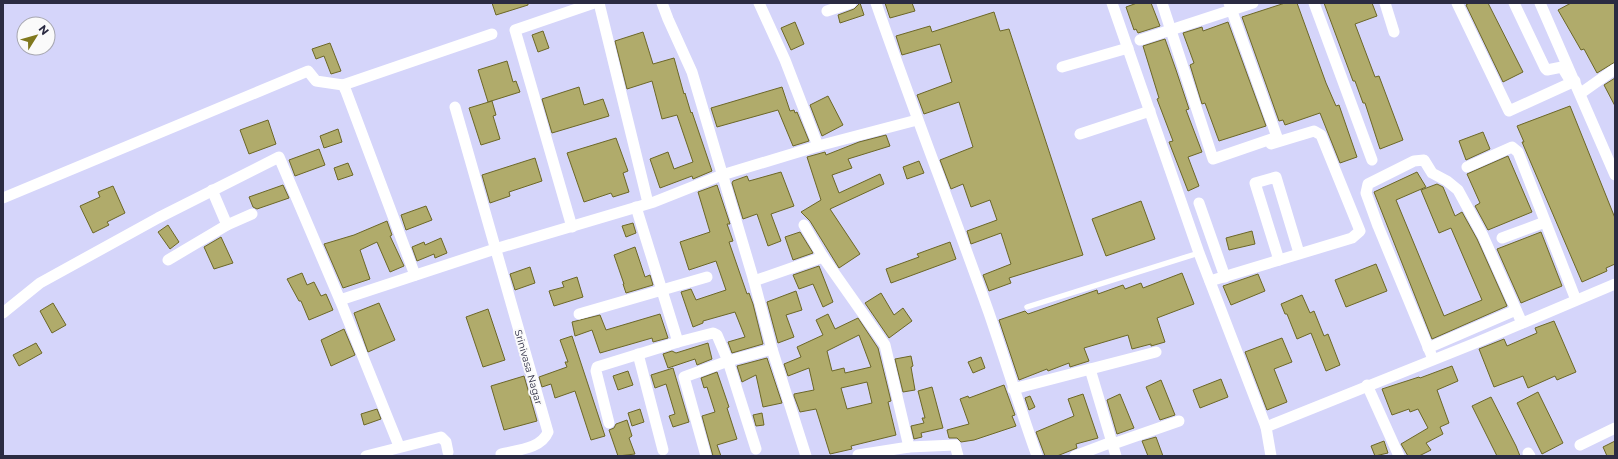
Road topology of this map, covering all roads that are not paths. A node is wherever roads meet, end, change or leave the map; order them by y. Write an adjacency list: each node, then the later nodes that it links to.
1 (594, 3): 46 (street)
2 (598, 3): 39 (street)
3 (662, 3): 35 (street)
4 (759, 3): 31 (street)
5 (851, 3): 16 (street)
6 (876, 3): 29 (street)
7 (1112, 3): 21 (street)
8 (1162, 3): 17 (street)
9 (1253, 3): 15 (street)
10 (1314, 3): 33 (street)
11 (1385, 3): 18 (street)
12 (1457, 3): 24 (street)
13 (1514, 3): 24 (street)
14 (1540, 3): 24 (street)
15 (1230, 7): 17 (street); 17 (street)
16 (827, 11)
17 (1171, 30): 20 (street)
18 (1394, 32)
19 (492, 34): 25 (street)
20 (1140, 40)
21 (1128, 48): 22 (street); 28 (street)
22 (1062, 67)
23 (1615, 69): 26 (street)
24 (1573, 82): 26 (street)
25 (343, 85): 38 (street); 54 (street)
26 (1580, 93): 36 (street)
27 (455, 106): 48 (street)
28 (1150, 111): 30 (street); 49 (street)
29 (917, 120): 31 (street); 77 (street)
30 (1080, 134)
31 (818, 146): 35 (street)
32 (1240, 154): 50 (street)
33 (1372, 160)
34 (1467, 167): 43 (street)
35 (722, 175): 39 (street); 57 (street)
36 (1615, 175)
37 (212, 190): 44 (street); 61 (street); 65 (street)
38 (3, 198)
39 (648, 203): 41 (street)
40 (1198, 203): 56 (street)
41 (636, 207): 46 (street); 60 (street)
42 (252, 214): 44 (street)
43 (1545, 222): 47 (street); 62 (street)
44 (227, 225): 52 (street)
45 (804, 225): 51 (street)
46 (572, 227): 48 (street)
47 (1502, 238)
48 (495, 249): 54 (street); 89 (street, Srinivasa Nagar)
49 (1199, 253): 58 (street); 63 (lane)
50 (1299, 253): 53 (street); 53 (street)
51 (824, 257): 57 (street); 85 (street)
52 (168, 260)
53 (1279, 260): 56 (street)
54 (415, 276): 61 (street)
55 (707, 277): 60 (street)
56 (1225, 277): 58 (street)
57 (754, 281): 70 (street)
58 (1210, 281): 80 (street)
59 (1615, 284): 62 (street)
60 (662, 291): 66 (street); 68 (street)
61 (340, 300): 84 (street)
62 (1576, 300): 67 (street)
63 (1027, 307)
64 (1516, 310): 67 (street); 69 (street); 69 (street)
65 (3, 313)
66 (579, 314)
67 (1522, 323): 73 (street)
68 (678, 342): 72 (street); 74 (street)
69 (1428, 348): 73 (street)
70 (772, 349): 74 (street); 93 (street)
71 (1156, 352): 75 (street)
72 (638, 354): 79 (street); 87 (street)
73 (1433, 359): 76 (street)
74 (728, 362): 86 (street); 92 (street)
75 (1090, 369): 77 (street); 82 (street)
76 (1367, 385): 80 (street); 99 (street)
77 (1013, 389): 95 (street)
78 (1179, 421): 82 (street)
79 (609, 423)
80 (1266, 427): 98 (street)
81 (1615, 428): 83 (street)
82 (1112, 443): 96 (street); 97 (street)
83 (1580, 445)
84 (398, 446): 88 (street); 91 (street)
85 (909, 447): 90 (street); 94 (street)
86 (756, 449)
87 (663, 450)
88 (448, 452)
89 (501, 454)
90 (858, 455)
91 (366, 456)
92 (706, 456)
93 (806, 456)
94 (958, 456)
95 (1037, 456)
96 (1075, 456)
97 (1116, 456)
98 (1271, 456)
99 (1399, 456)

